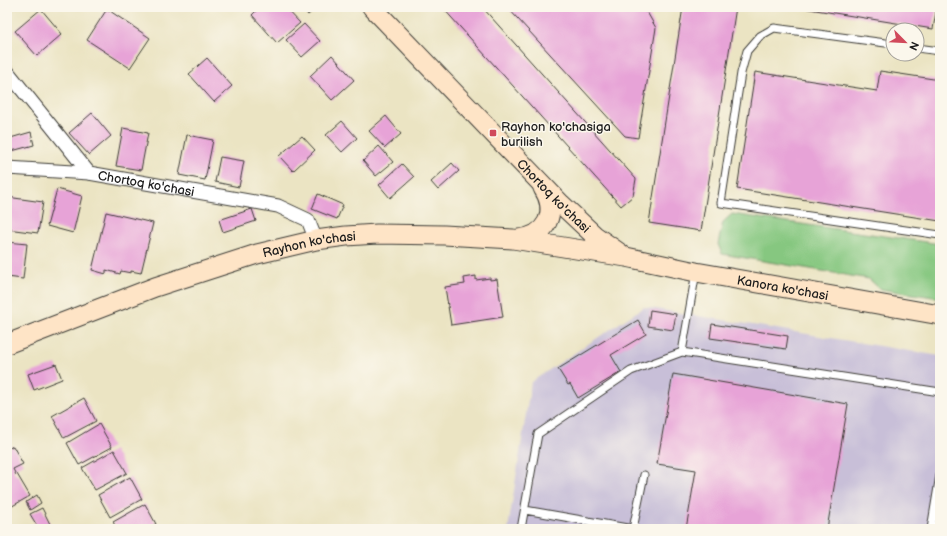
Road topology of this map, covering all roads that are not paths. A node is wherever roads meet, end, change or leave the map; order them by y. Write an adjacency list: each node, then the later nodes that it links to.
1 (372, 7): 8 (street, Chortoq ko'chasi)
2 (885, 43): 9 (lane)
3 (925, 49): 4 (lane)
4 (940, 51)
5 (7, 71): 7 (street, Chortoq ko'chasi)
6 (7, 168): 7 (street)
7 (89, 173): 11 (street, Chortoq ko'chasi)
8 (538, 181): 10 (street); 12 (street, Chortoq ko'chasi)
9 (940, 235)
10 (513, 239): 11 (street, Rayhon ko'chasi); 12 (street, Rayhon ko'chasi)
11 (316, 240): 15 (street, Rayhon ko'chasi)
12 (626, 257): 13 (street, Kanora ko'chasi)
13 (696, 272): 14 (street, Kanora ko'chasi); 16 (lane)
14 (940, 315)
15 (7, 344)
16 (682, 352): 17 (lane); 20 (lane)
17 (940, 392)
18 (644, 475): 22 (lane)
19 (940, 475): 23 (lane)
20 (525, 510): 21 (lane); 22 (lane)
21 (521, 529)
22 (633, 529)
23 (931, 529)

